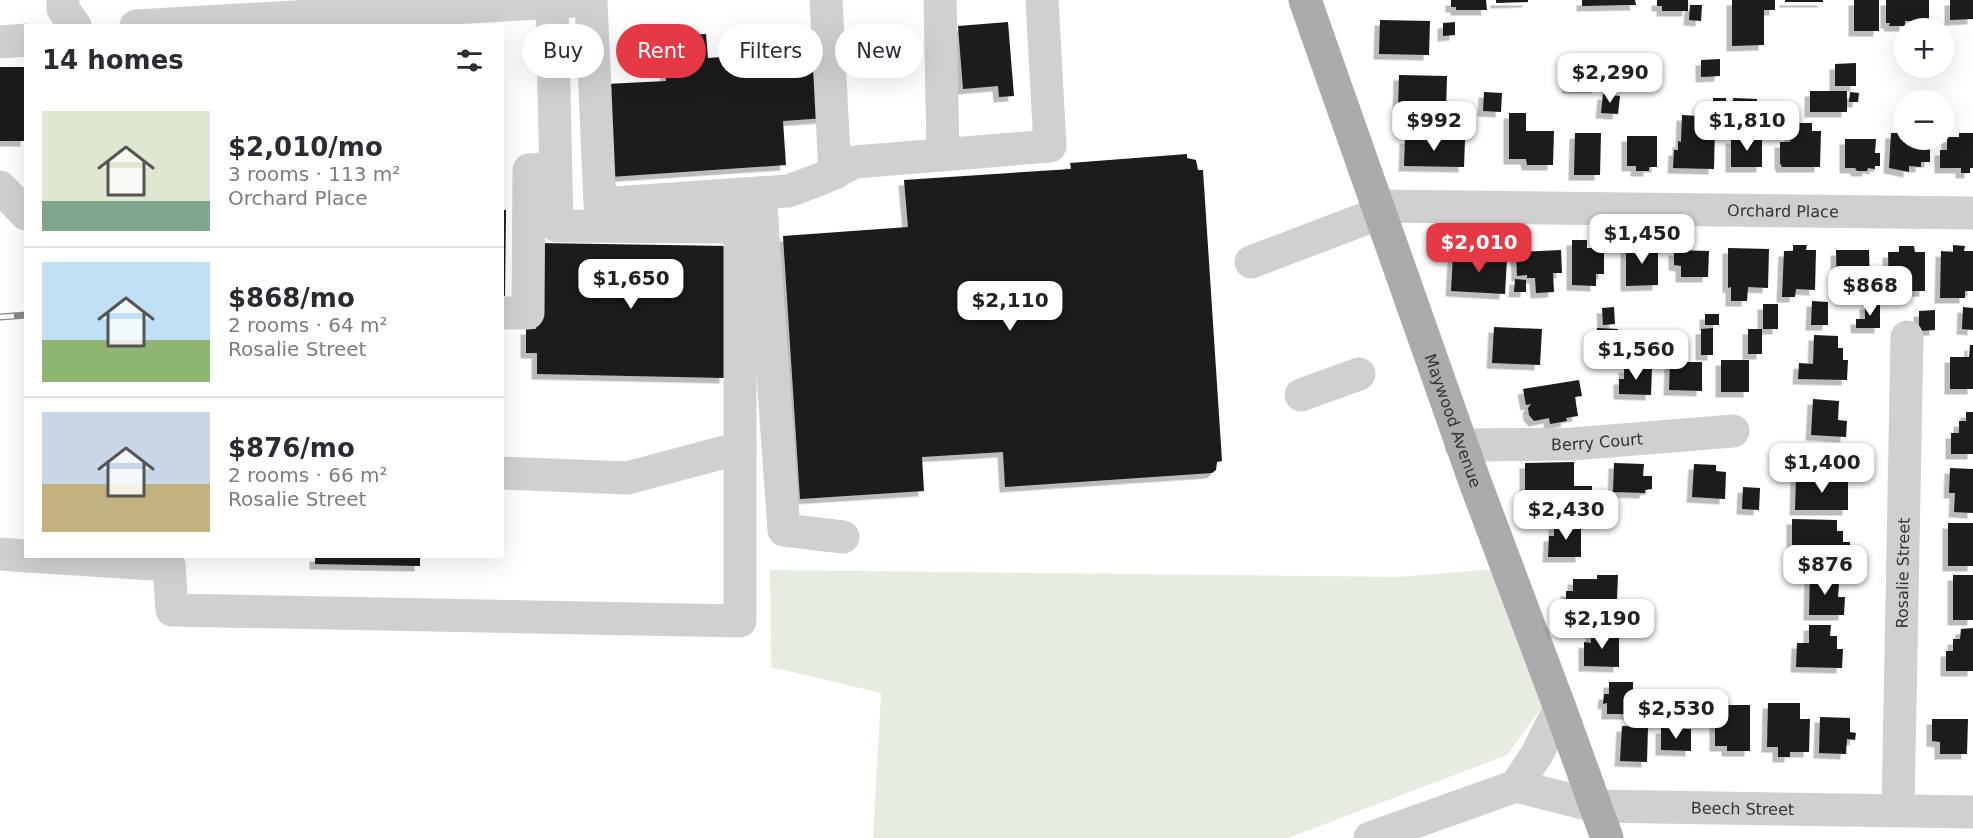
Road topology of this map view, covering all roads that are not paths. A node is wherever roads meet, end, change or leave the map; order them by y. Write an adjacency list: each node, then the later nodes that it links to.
1 (63, 0): 11 (street)
2 (591, 0): 3 (street); 8 (street); 19 (street)
3 (596, 0)
4 (826, 0): 17 (street)
5 (940, 0): 15 (street)
6 (1042, 0): 15 (street)
7 (1305, 0): 20 (main road, Maywood Avenue)
8 (552, 3): 9 (street); 16 (street)
9 (403, 6): 10 (street)
10 (250, 10): 12 (street)
11 (74, 24)
12 (150, 24)
13 (24, 40): 14 (street)
14 (0, 42)
15 (943, 155): 17 (street)
16 (555, 168): 24 (street); 30 (street)
17 (835, 173): 19 (street)
18 (0, 187): 21 (street)
19 (760, 193): 32 (street)
20 (1379, 210): 22 (street, Orchard Place); 23 (street); 29 (main road, Maywood Avenue)
21 (24, 212)
22 (1973, 213)
23 (1251, 262)
24 (504, 313)
25 (1907, 337): 39 (street, Rosalie Street)
26 (1359, 374): 27 (street)
27 (1301, 395)
28 (1732, 431): 29 (street, Berry Court)
29 (1461, 445): 36 (main road, Maywood Avenue)
30 (740, 448): 31 (street); 35 (street)
31 (504, 473)
32 (843, 537)
33 (0, 554): 34 (street)
34 (24, 556)
35 (59, 558)
36 (1560, 708): 37 (street); 38 (main road, Maywood Avenue)
37 (1516, 786): 38 (street, Beech Street); 41 (street)
38 (1595, 806): 39 (street, Beech Street); 42 (main road, Maywood Avenue)
39 (1898, 810): 40 (street, Beech Street)
40 (1973, 812)
41 (1370, 838)
42 (1607, 838)

